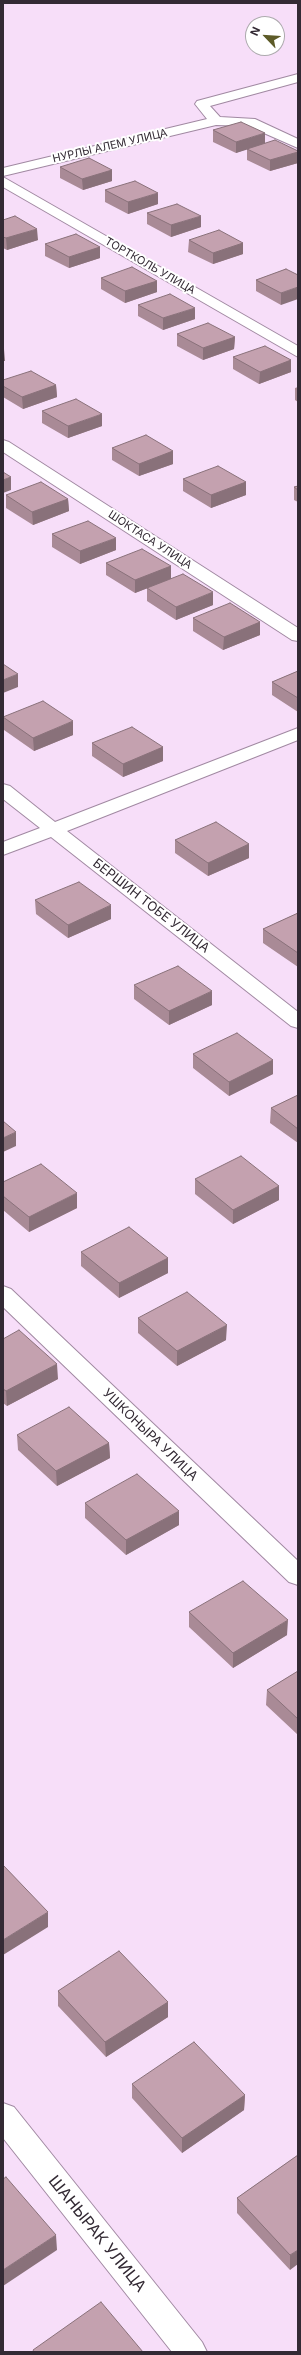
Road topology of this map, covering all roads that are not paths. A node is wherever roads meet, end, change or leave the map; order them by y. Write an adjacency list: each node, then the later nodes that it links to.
1 (298, 78): 2 (street)
2 (216, 121): 3 (street, НУРЛЫ АЛЕМ УЛИЦА); 4 (street, НУРЛЫ АЛЕМ УЛИЦА)
3 (298, 144)
4 (3, 172)
5 (3, 181): 6 (street, ТОРТКОЛЬ УЛИЦА)
6 (298, 352)
7 (3, 445): 8 (street, ШОКТАСА УЛИЦА)
8 (298, 636)
9 (298, 734): 11 (street)
10 (3, 790): 11 (street, БЕРШИН ТОБЕ УЛИЦА)
11 (53, 829): 12 (street); 13 (street, БЕРШИН ТОБЕ УЛИЦА)
12 (3, 849)
13 (298, 1022)
14 (3, 1294): 15 (street, УШКОНЫРА УЛИЦА)
15 (298, 1576)
16 (3, 2116): 17 (street, ШАНЫРАК УЛИЦА)
17 (191, 2352)

